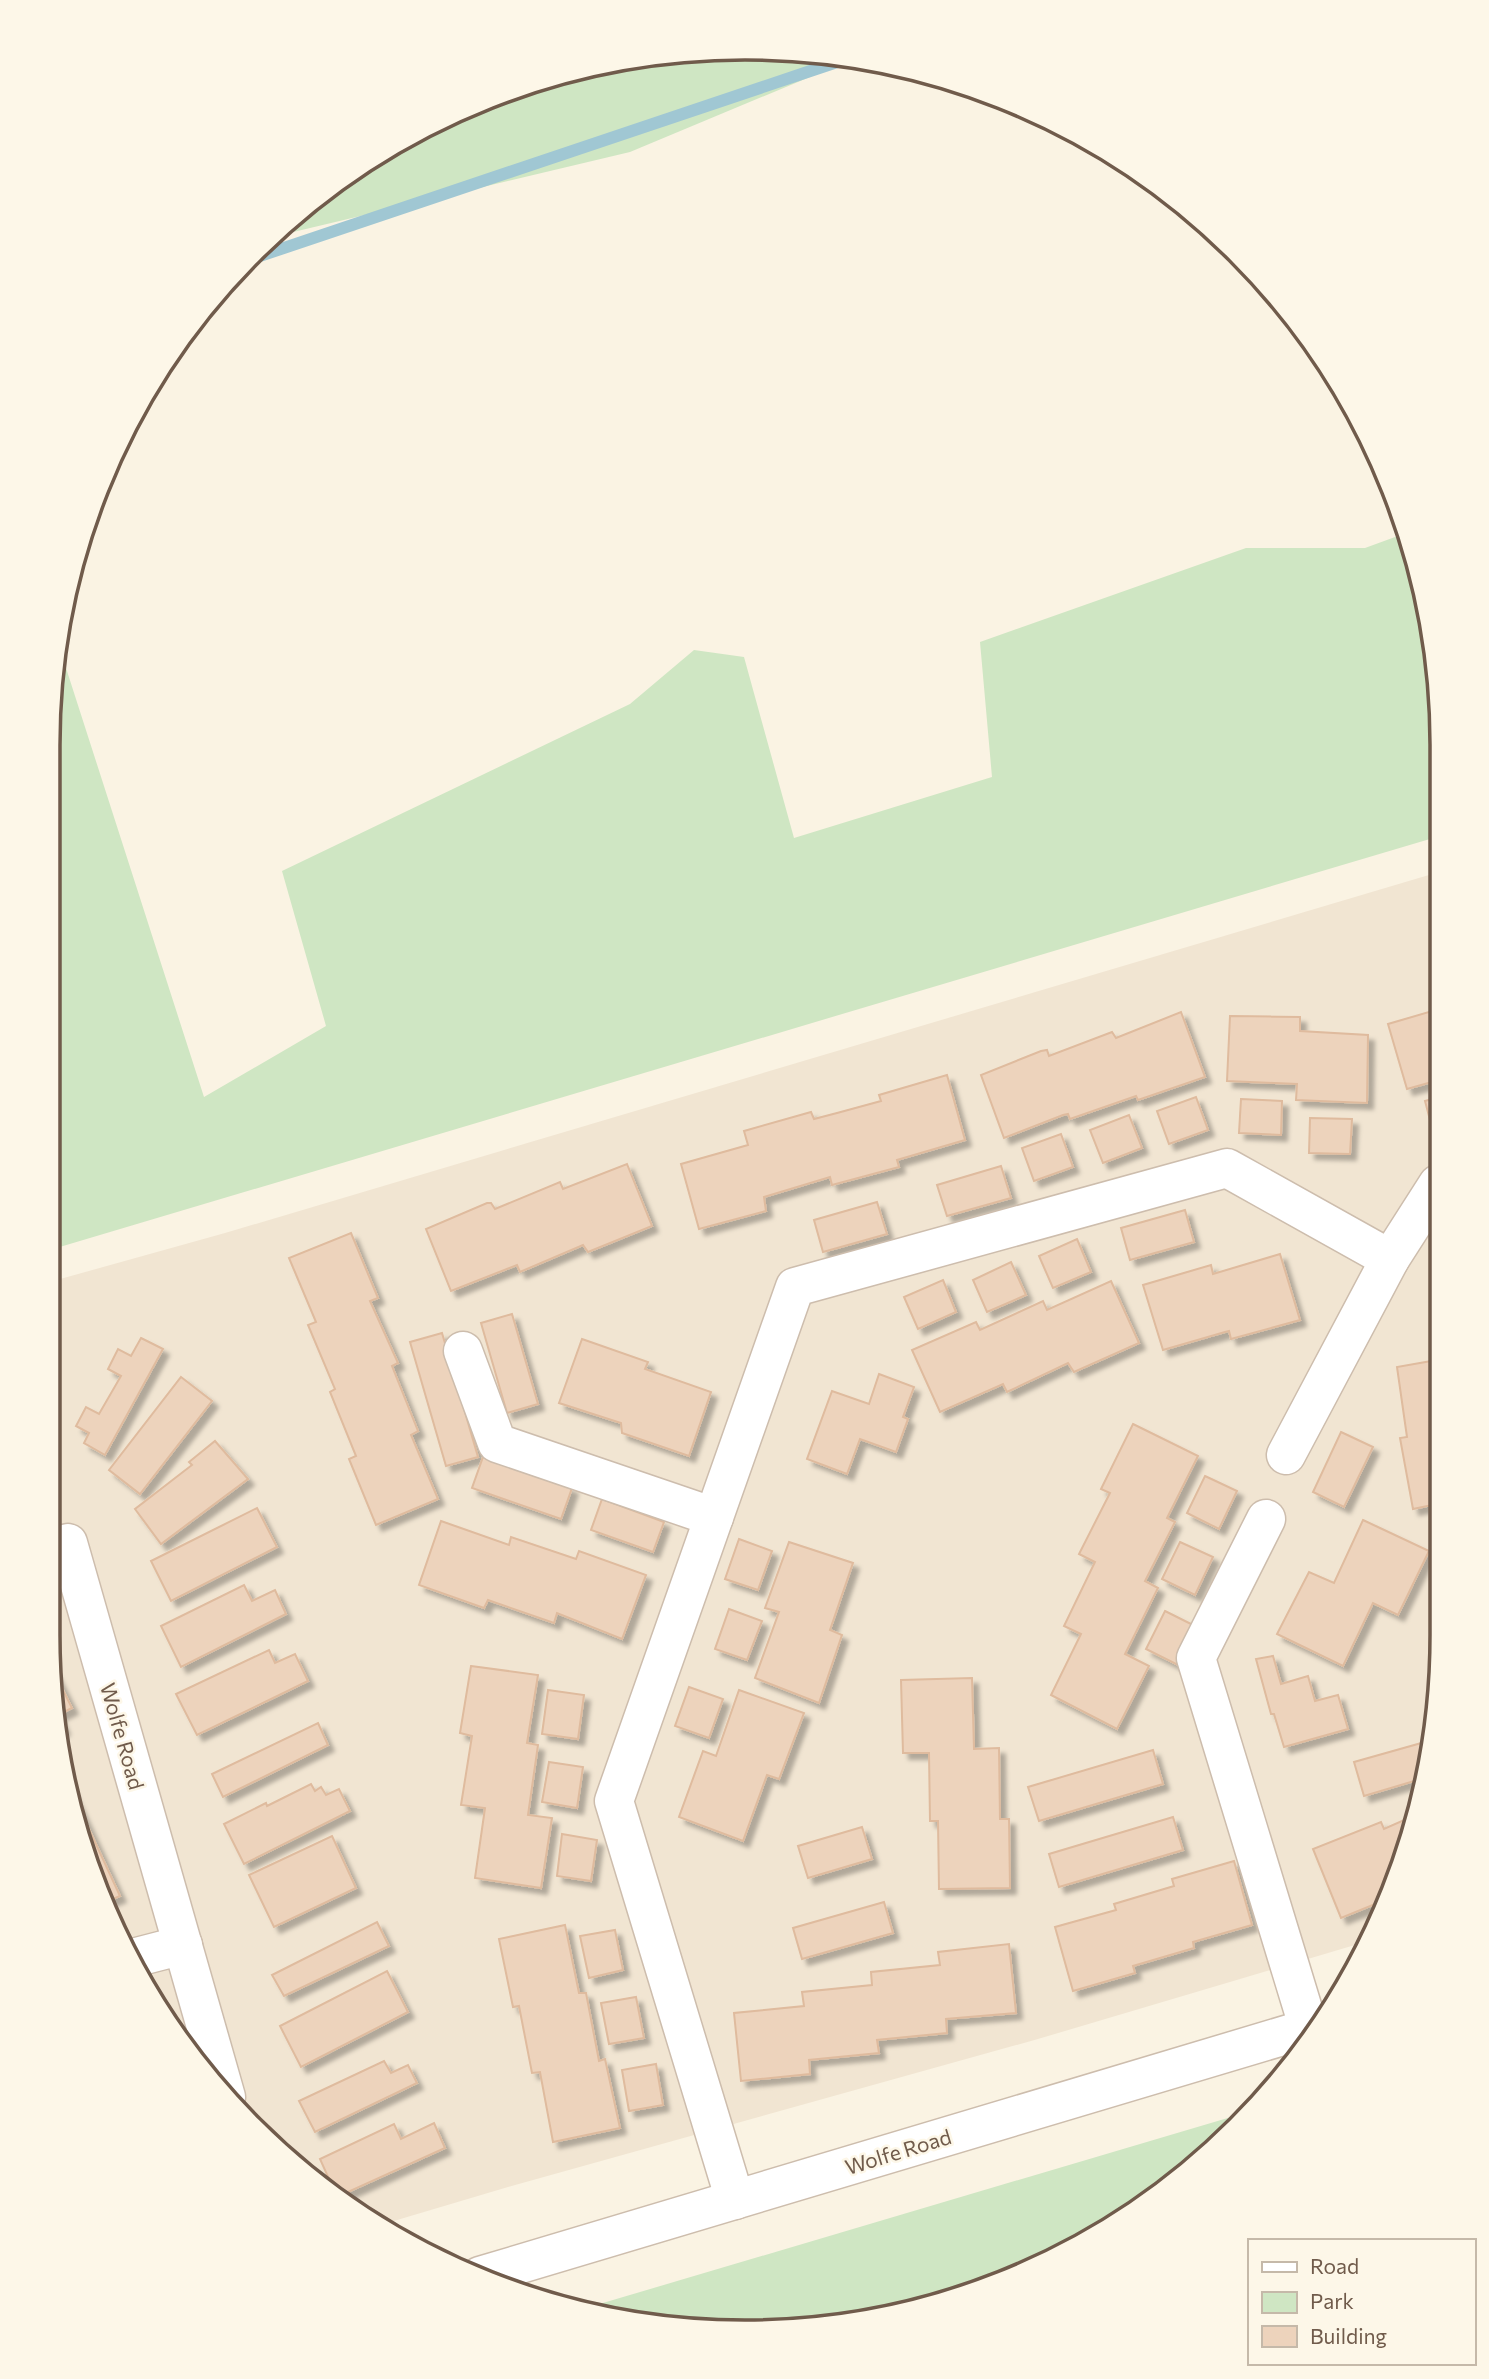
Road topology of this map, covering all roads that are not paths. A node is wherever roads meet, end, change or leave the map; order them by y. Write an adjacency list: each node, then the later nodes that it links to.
1 (1430, 1196): 2 (street)
2 (1390, 1259): 4 (street); 5 (street)
3 (463, 1351): 5 (street)
4 (1286, 1455)
5 (714, 1517): 13 (street)
6 (1266, 1519): 10 (street)
7 (60, 1545): 8 (street, Wolfe Road)
8 (183, 1945): 9 (street); 12 (street, Wolfe Road)
9 (140, 1956)
10 (1310, 2020)
11 (1303, 2031): 13 (street, Wolfe Road)
12 (220, 2075)
13 (735, 2200): 14 (street, Wolfe Road)
14 (494, 2272)

